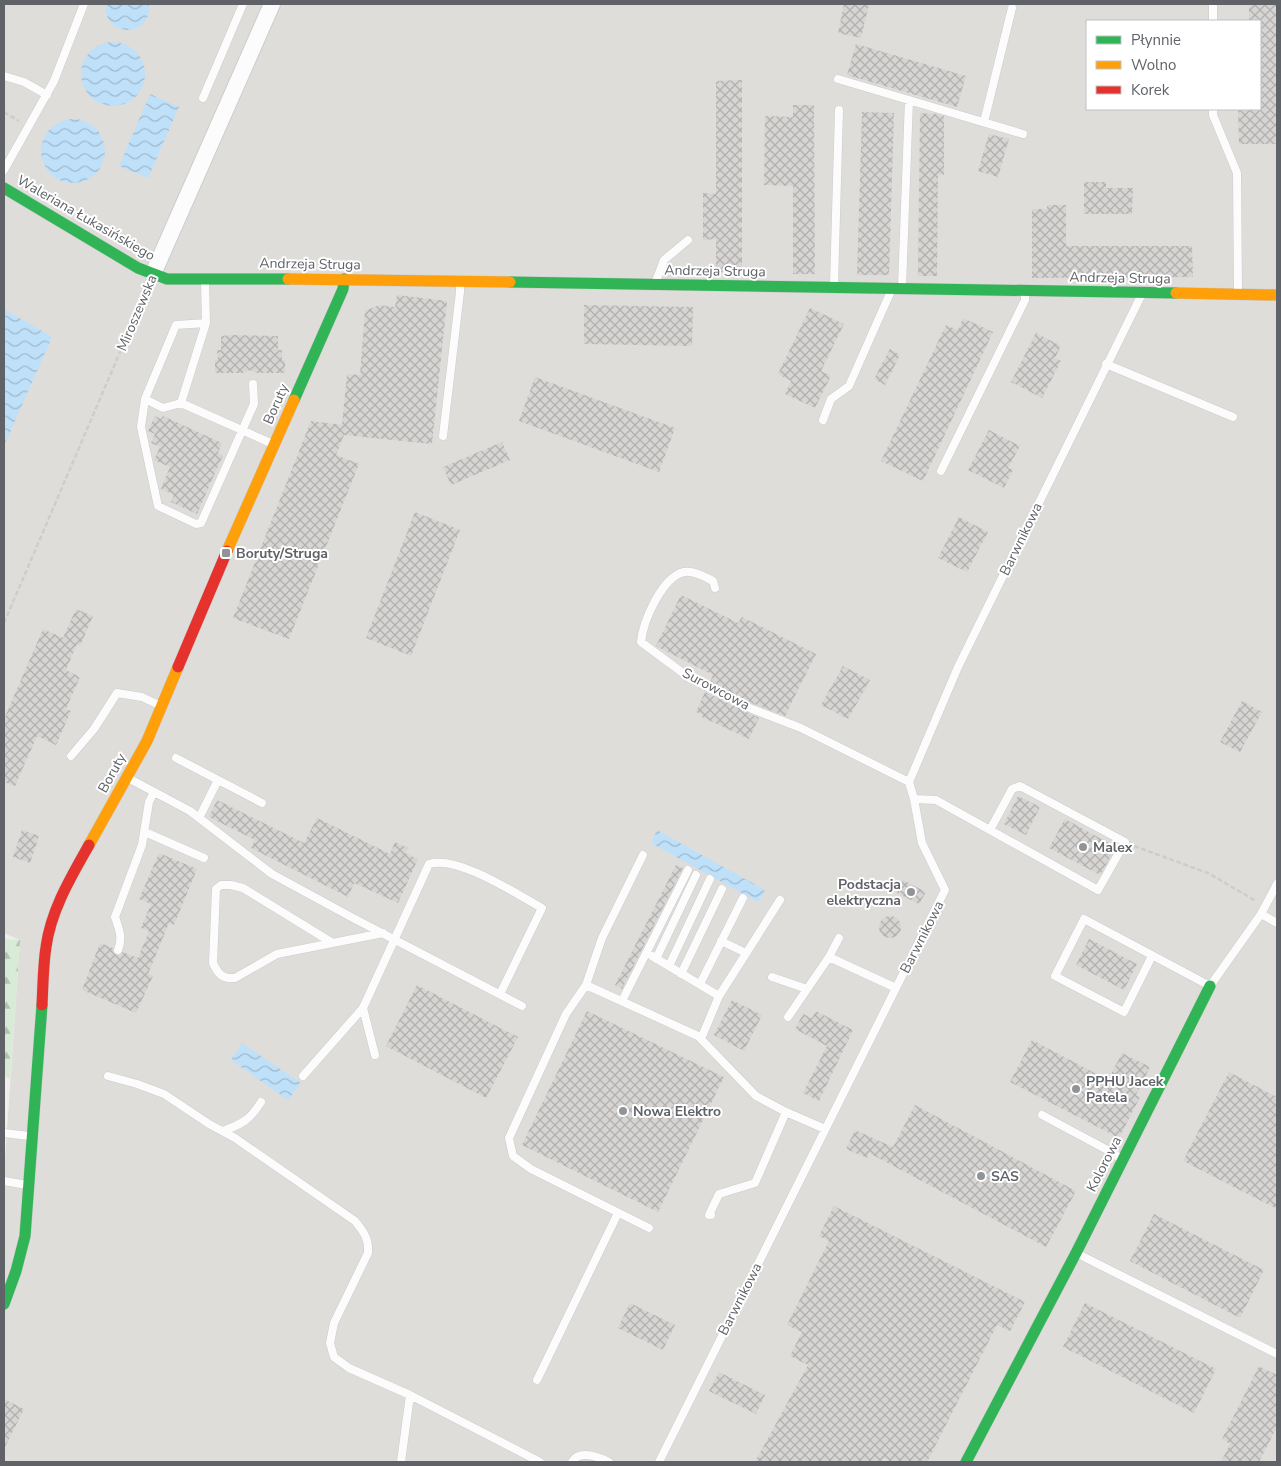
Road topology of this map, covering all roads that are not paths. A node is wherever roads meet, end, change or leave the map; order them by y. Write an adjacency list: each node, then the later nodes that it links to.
1 (84, 4): 9 (lane)
2 (243, 4): 10 (lane)
3 (272, 4): 19 (street, Miroszewska)
4 (1213, 4): 6 (lane)
5 (1012, 8): 14 (lane)
6 (1213, 20)
7 (4, 76): 9 (lane)
8 (838, 78): 11 (lane)
9 (47, 95): 16 (lane)
10 (203, 98)
11 (909, 100): 14 (lane); 25 (lane)
12 (839, 110): 24 (lane)
13 (1213, 110): 28 (lane)
14 (984, 122): 15 (lane)
15 (1023, 134)
16 (4, 170)
17 (4, 188): 19 (street, Waleriana Łukasińskiego)
18 (688, 240): 23 (lane)
19 (153, 274): 20 (street, Andrzeja Struga)
20 (205, 279): 21 (street, Andrzeja Struga); 30 (lane)
21 (344, 279): 22 (street, Andrzeja Struga); 39 (street, Boruty)
22 (459, 282): 23 (street, Andrzeja Struga); 38 (lane)
23 (654, 285): 24 (street, Andrzeja Struga)
24 (834, 289): 25 (street, Andrzeja Struga)
25 (897, 290): 26 (street, Andrzeja Struga); 36 (lane)
26 (1025, 292): 27 (street, Andrzeja Struga); 40 (lane)
27 (1142, 294): 28 (street, Andrzeja Struga); 31 (lane, Barwnikowa)
28 (1238, 295): 29 (street, Andrzeja Struga)
29 (1277, 295)
30 (206, 323): 33 (lane); 34 (lane)
31 (1106, 364): 35 (lane); 47 (lane, Barwnikowa)
32 (254, 384): 37 (lane)
33 (144, 399): 34 (lane); 37 (lane)
34 (181, 403): 37 (lane)
35 (1233, 416)
36 (823, 420)
37 (243, 432): 39 (lane)
38 (443, 436)
39 (275, 445): 42 (street, Boruty)
40 (941, 471)
41 (715, 588): 47 (lane, Surowcowa)
42 (161, 705): 43 (lane); 45 (street, Boruty)
43 (71, 756)
44 (176, 758): 46 (lane)
45 (126, 778): 48 (lane); 105 (street, Boruty)
46 (218, 780): 50 (lane); 51 (lane)
47 (909, 782): 49 (lane, Barwnikowa)
48 (154, 792): 51 (lane); 53 (lane)
49 (914, 799): 52 (lane); 87 (lane, Barwnikowa)
50 (262, 803)
51 (199, 818): 68 (lane)
52 (990, 830): 52 (lane)
53 (145, 832): 55 (lane); 75 (lane)
54 (643, 855): 85 (lane)
55 (204, 858)
56 (688, 870): 76 (lane)
57 (696, 875): 63 (lane)
58 (710, 879): 64 (lane)
59 (1277, 884): 65 (lane, Kolorowa)
60 (722, 889): 66 (lane)
61 (743, 898): 72 (lane)
62 (780, 900): 77 (lane)
63 (682, 904): 64 (lane); 80 (lane)
64 (696, 909): 66 (lane); 69 (lane)
65 (1263, 912): 67 (lane); 86 (lane, Kolorowa)
66 (710, 914): 74 (lane)
67 (1277, 923)
68 (383, 933): 71 (lane); 73 (lane)
69 (684, 935): 74 (lane); 81 (lane)
70 (838, 938): 79 (lane)
71 (394, 939): 89 (lane); 89 (lane); 93 (lane)
72 (721, 941): 77 (lane); 84 (lane)
73 (332, 942): 73 (lane)
74 (697, 942): 82 (lane)
75 (118, 950)
76 (646, 953): 80 (lane); 91 (lane)
77 (746, 953): 90 (lane)
78 (1152, 956): 78 (lane); 86 (lane)
79 (829, 957): 87 (lane); 88 (lane)
80 (656, 959): 81 (lane)
81 (669, 966): 82 (lane)
82 (681, 974): 84 (lane)
83 (772, 977): 88 (lane)
84 (700, 984): 90 (lane)
85 (586, 985): 91 (lane); 109 (lane)
86 (1210, 986): 106 (street, Kolorowa)
87 (896, 988): 102 (lane, Barwnikowa)
88 (807, 989): 94 (lane)
89 (500, 994): 92 (lane)
90 (719, 996): 95 (lane)
91 (622, 1001): 95 (lane)
92 (522, 1006)
93 (363, 1008): 96 (lane); 98 (lane)
94 (788, 1018)
95 (701, 1039): 100 (lane)
96 (375, 1055)
97 (108, 1076): 103 (lane)
98 (303, 1076)
99 (261, 1102): 103 (lane)
100 (786, 1112): 102 (lane); 110 (lane)
101 (1042, 1115): 106 (lane)
102 (825, 1129): 121 (lane, Barwnikowa)
103 (222, 1131): 116 (lane)
104 (4, 1133): 105 (lane)
105 (32, 1136): 108 (street, Boruty)
106 (1123, 1160): 112 (street, Kolorowa)
107 (4, 1181): 108 (lane)
108 (28, 1186): 113 (street, Boruty)
109 (618, 1212): 111 (lane); 115 (lane)
110 (711, 1215)
111 (649, 1228)
112 (1076, 1252): 114 (lane); 122 (street, Kolorowa)
113 (4, 1304)
114 (1277, 1354)
115 (537, 1380)
116 (410, 1395): 117 (lane); 118 (lane)
117 (401, 1462)
118 (540, 1462)
119 (572, 1462): 120 (lane)
120 (609, 1462)
121 (658, 1462)
122 (966, 1462)

